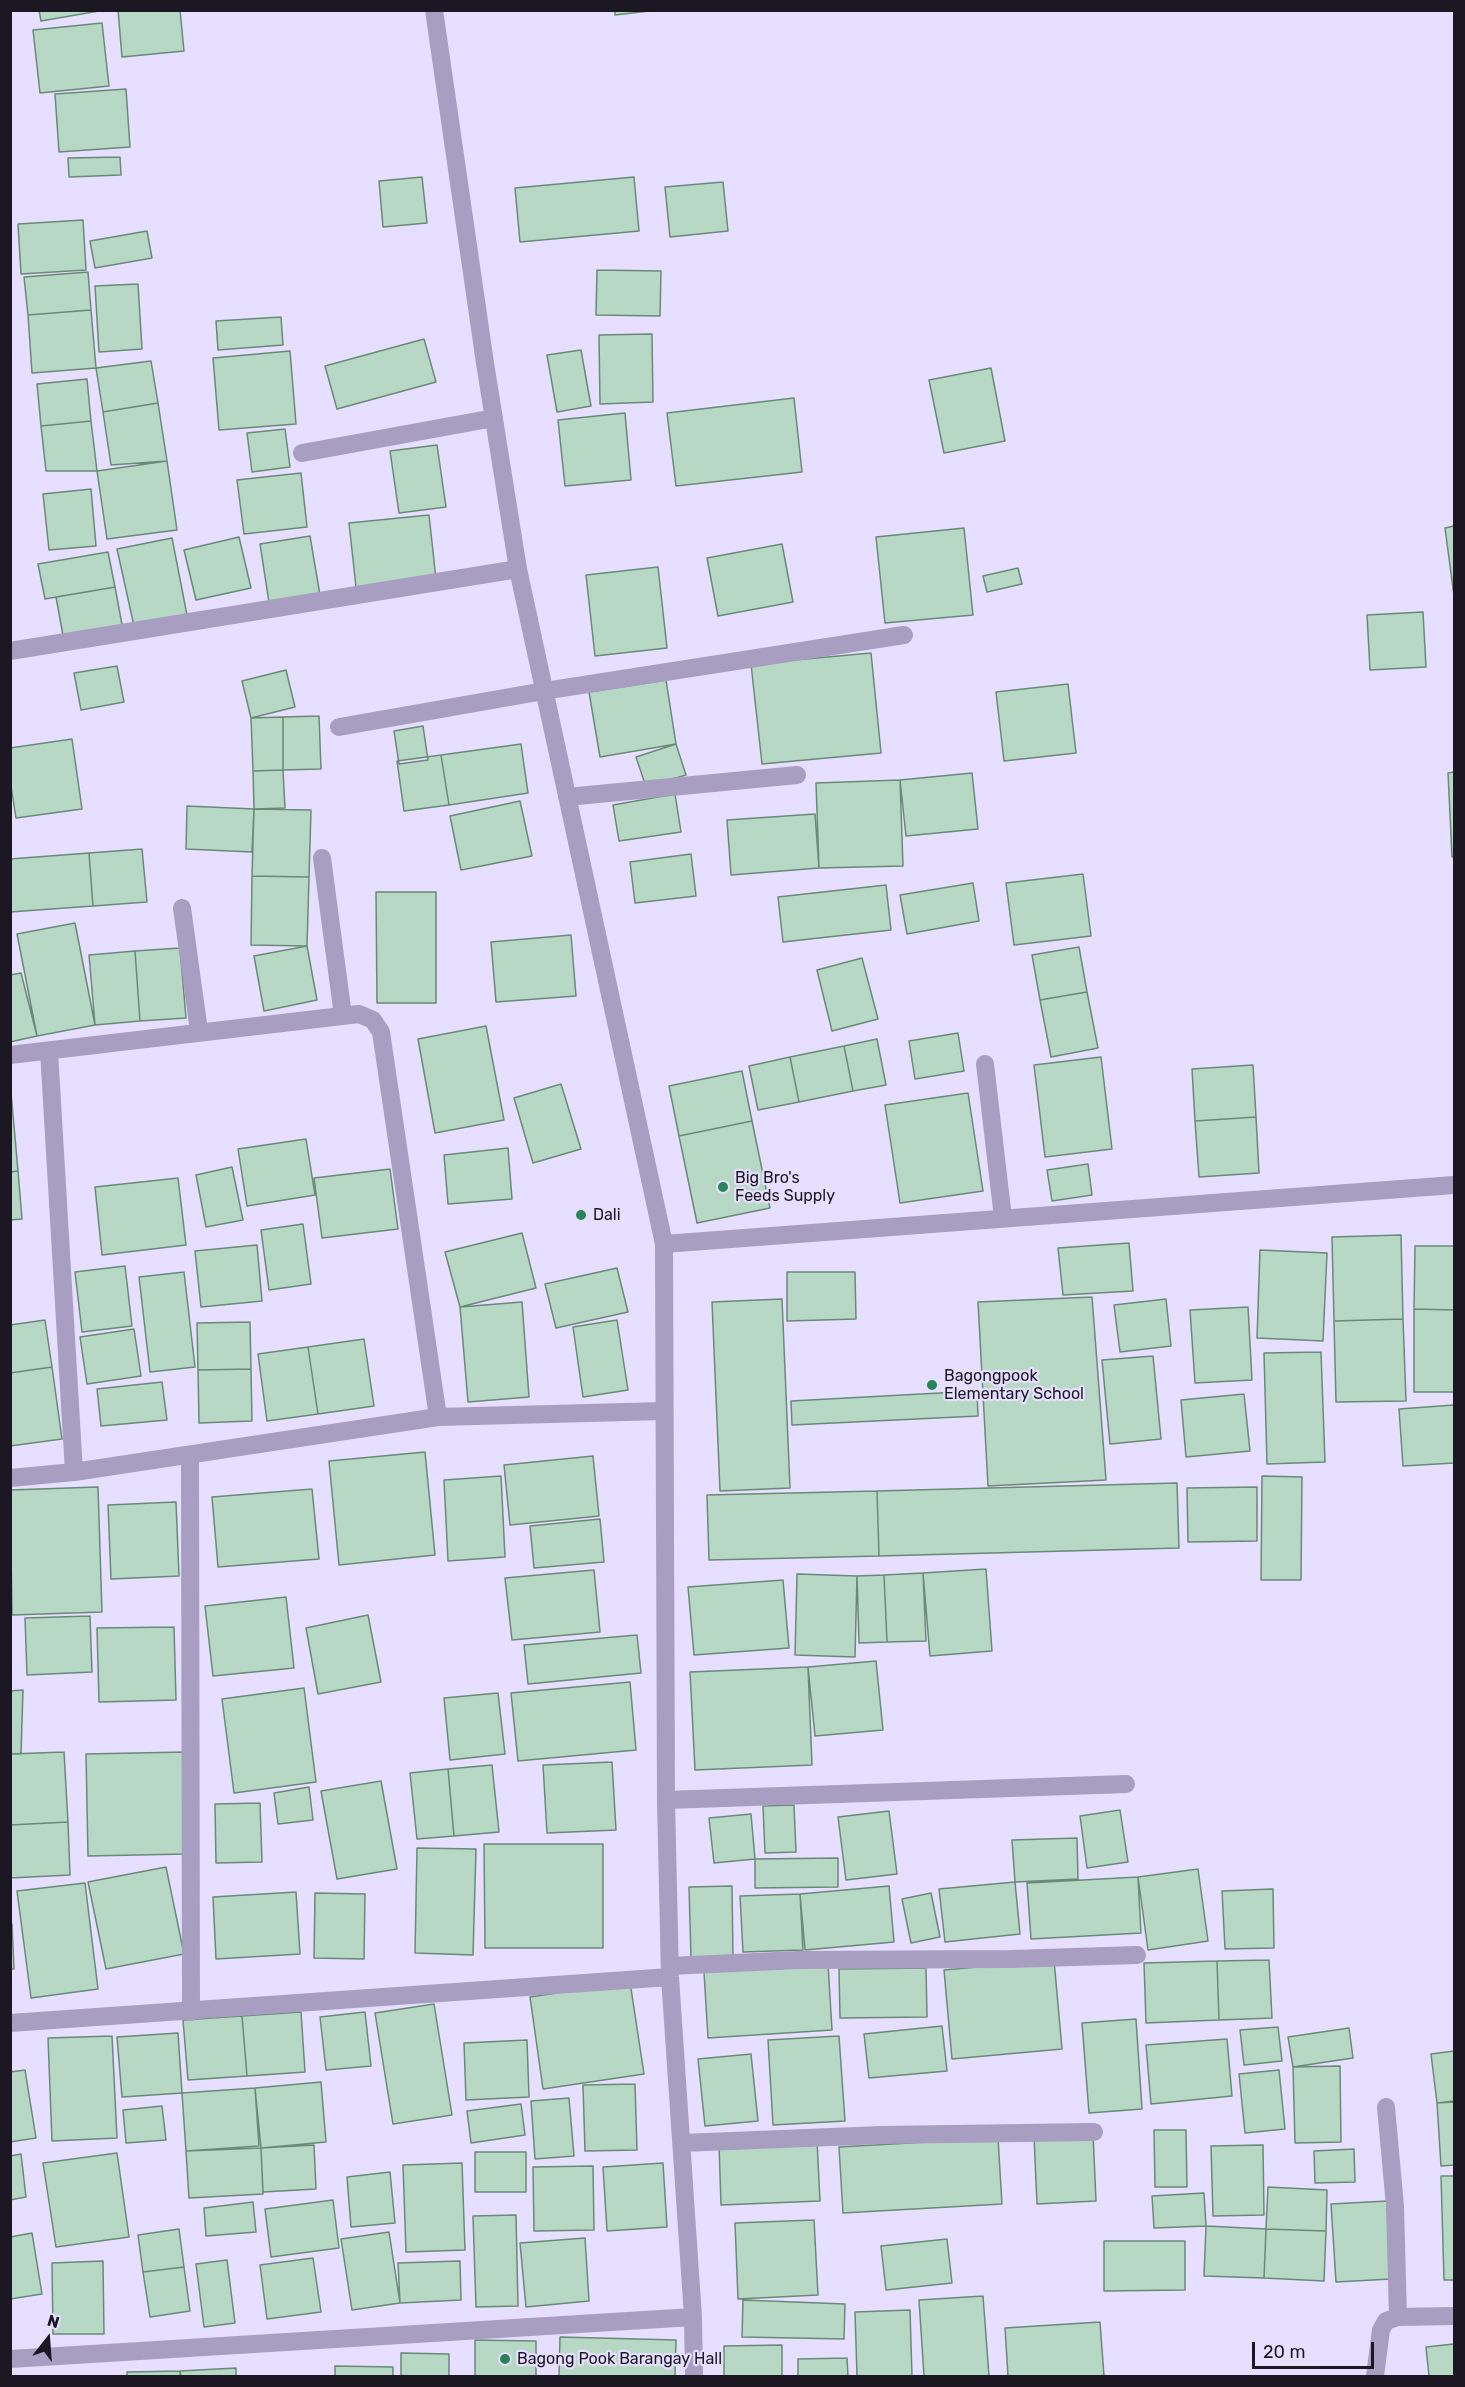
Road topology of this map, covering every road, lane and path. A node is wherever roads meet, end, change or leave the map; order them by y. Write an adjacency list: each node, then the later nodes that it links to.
1 (434, 10): 2 (street)
2 (494, 418): 3 (street); 4 (street)
3 (302, 453)
4 (518, 568): 6 (street); 7 (street)
5 (904, 635): 7 (street)
6 (11, 647)
7 (544, 690): 8 (street); 10 (street)
8 (339, 727)
9 (797, 775): 10 (street)
10 (567, 797): 20 (street)
11 (322, 858): 13 (street)
12 (182, 908): 14 (street)
13 (343, 1016): 14 (street); 22 (street)
14 (199, 1031): 15 (street)
15 (49, 1051): 16 (street); 24 (street)
16 (10, 1055)
17 (985, 1064): 19 (street)
18 (1455, 1185): 19 (street)
19 (1003, 1218): 20 (street)
20 (664, 1244): 21 (street)
21 (664, 1411): 22 (street); 27 (street)
22 (438, 1417): 23 (street)
23 (190, 1455): 24 (street); 30 (street)
24 (74, 1472): 25 (street)
25 (10, 1478)
26 (1126, 1784): 27 (street)
27 (666, 1800): 29 (street)
28 (1137, 1955): 29 (street)
29 (670, 1971): 30 (street); 34 (street)
30 (191, 2012): 31 (street)
31 (10, 2023)
32 (1386, 2107): 37 (street)
33 (1094, 2132): 34 (street)
34 (682, 2143): 36 (street)
35 (1455, 2316): 37 (street)
36 (693, 2317): 38 (street); 39 (street)
37 (1398, 2317): 40 (street)
38 (10, 2359)
39 (694, 2376)
40 (1375, 2376)

